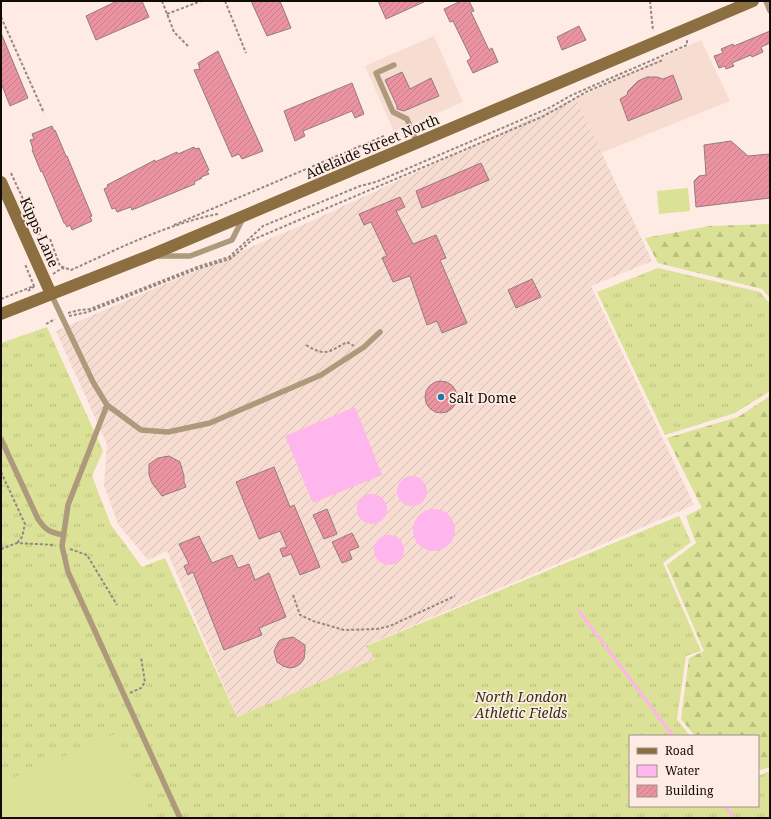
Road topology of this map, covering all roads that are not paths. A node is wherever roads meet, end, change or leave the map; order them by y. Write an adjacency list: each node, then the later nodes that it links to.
1 (753, 1): 5 (main road, Adelaide Street North)
2 (766, 1): 3 (lane)
3 (770, 11)
4 (394, 66): 5 (lane)
5 (417, 144): 7 (main road, Adelaide Street North)
6 (1, 182): 9 (main road, Kipps Lane)
7 (243, 217): 8 (main road, Adelaide Street North); 8 (lane)
8 (151, 255): 9 (main road, Adelaide Street North)
9 (50, 294): 10 (main road, Adelaide Street North); 12 (lane)
10 (1, 314)
11 (380, 332): 12 (lane)
12 (107, 405): 14 (lane)
13 (1, 439): 14 (lane)
14 (64, 535): 15 (lane)
15 (180, 818)

